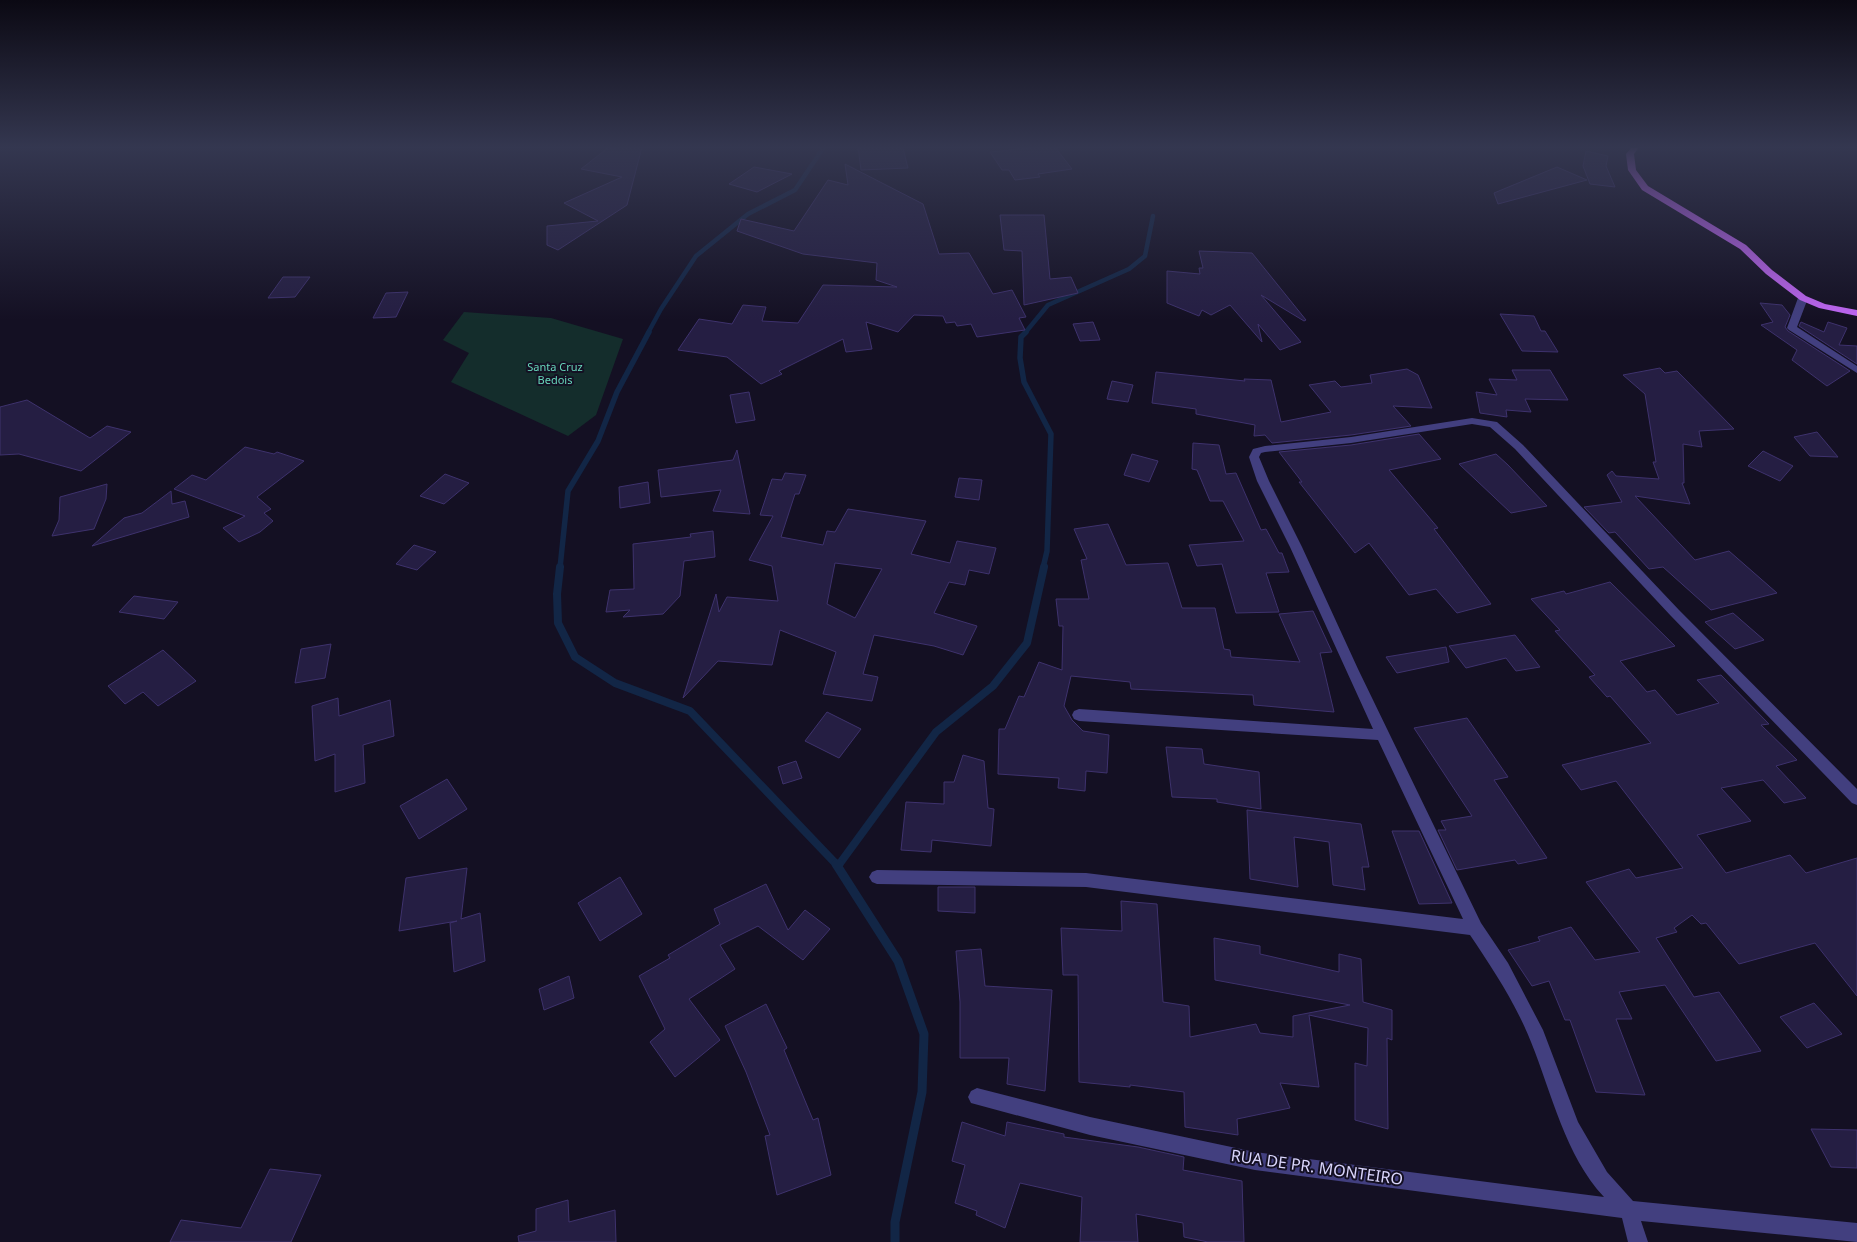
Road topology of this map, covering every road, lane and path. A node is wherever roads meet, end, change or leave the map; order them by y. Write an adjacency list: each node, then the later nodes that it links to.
1 (1673, 205): 2 (main road)
2 (1803, 298): 3 (main road); 4 (street)
3 (1857, 313)
4 (1857, 370)
5 (1079, 716): 6 (street)
6 (1382, 735): 7 (street); 9 (street)
7 (1857, 799)
8 (878, 877): 9 (street)
9 (1475, 928): 11 (street)
10 (977, 1097): 11 (street, RUA DE PR. MONTEIRO)
11 (1629, 1210): 12 (street, RUA DE PR. MONTEIRO); 13 (street)
12 (1857, 1233)
13 (1638, 1242)

